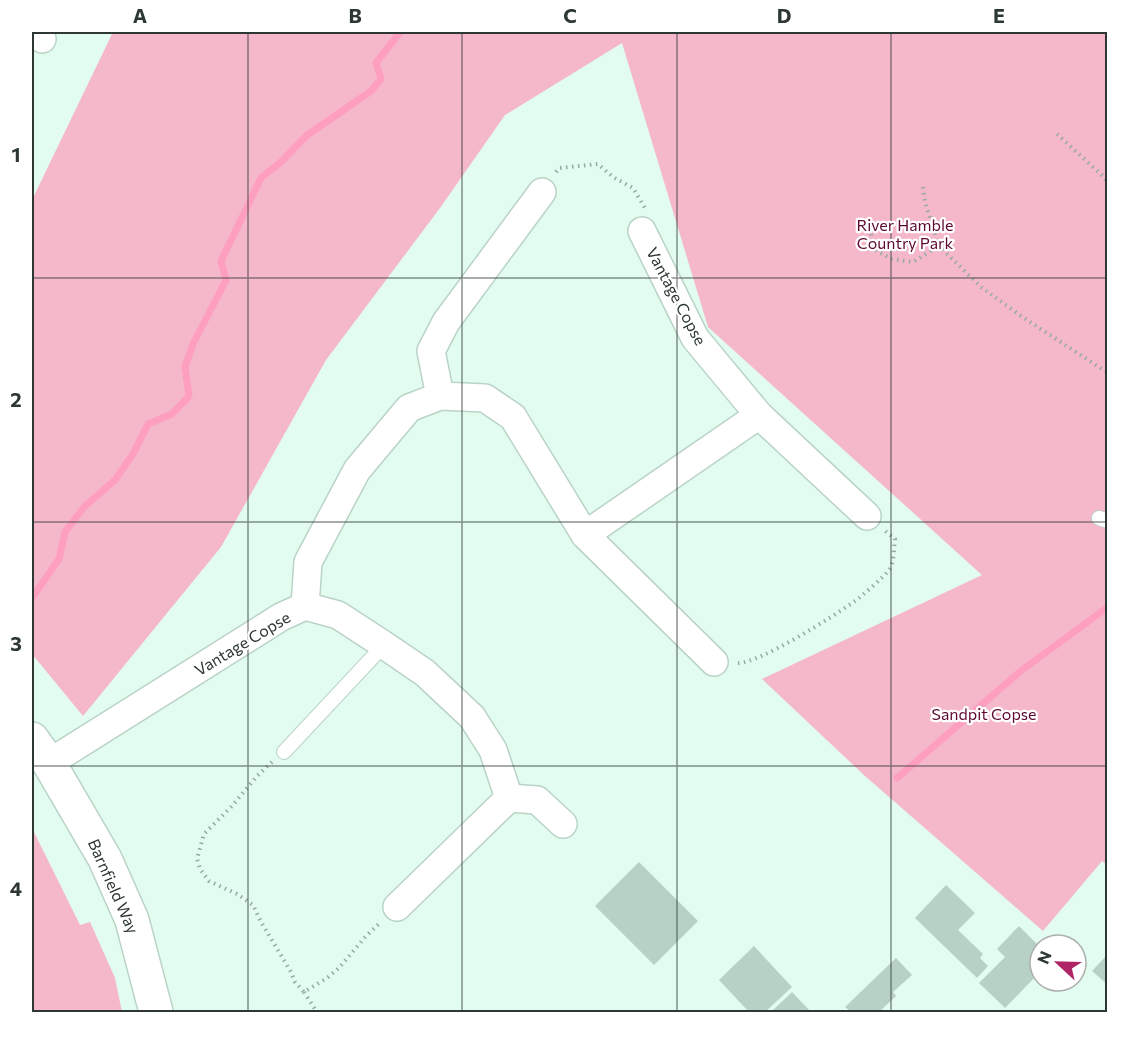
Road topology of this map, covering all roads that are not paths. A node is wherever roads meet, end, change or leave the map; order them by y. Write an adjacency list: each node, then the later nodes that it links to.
1 (542, 192): 3 (street)
2 (642, 231): 4 (street, Vantage Copse)
3 (440, 396): 6 (street, Vantage Copse); 7 (street, Vantage Copse)
4 (759, 415): 5 (street, Vantage Copse); 6 (street)
5 (867, 516)
6 (585, 535): 9 (street, Vantage Copse)
7 (305, 606): 8 (street); 10 (street, Vantage Copse)
8 (384, 645): 11 (lane); 12 (street)
9 (714, 662)
10 (40, 750): 15 (street, Barnfield Way)
11 (284, 752)
12 (509, 798): 13 (street); 14 (street)
13 (563, 824)
14 (397, 907)
15 (156, 1012)

